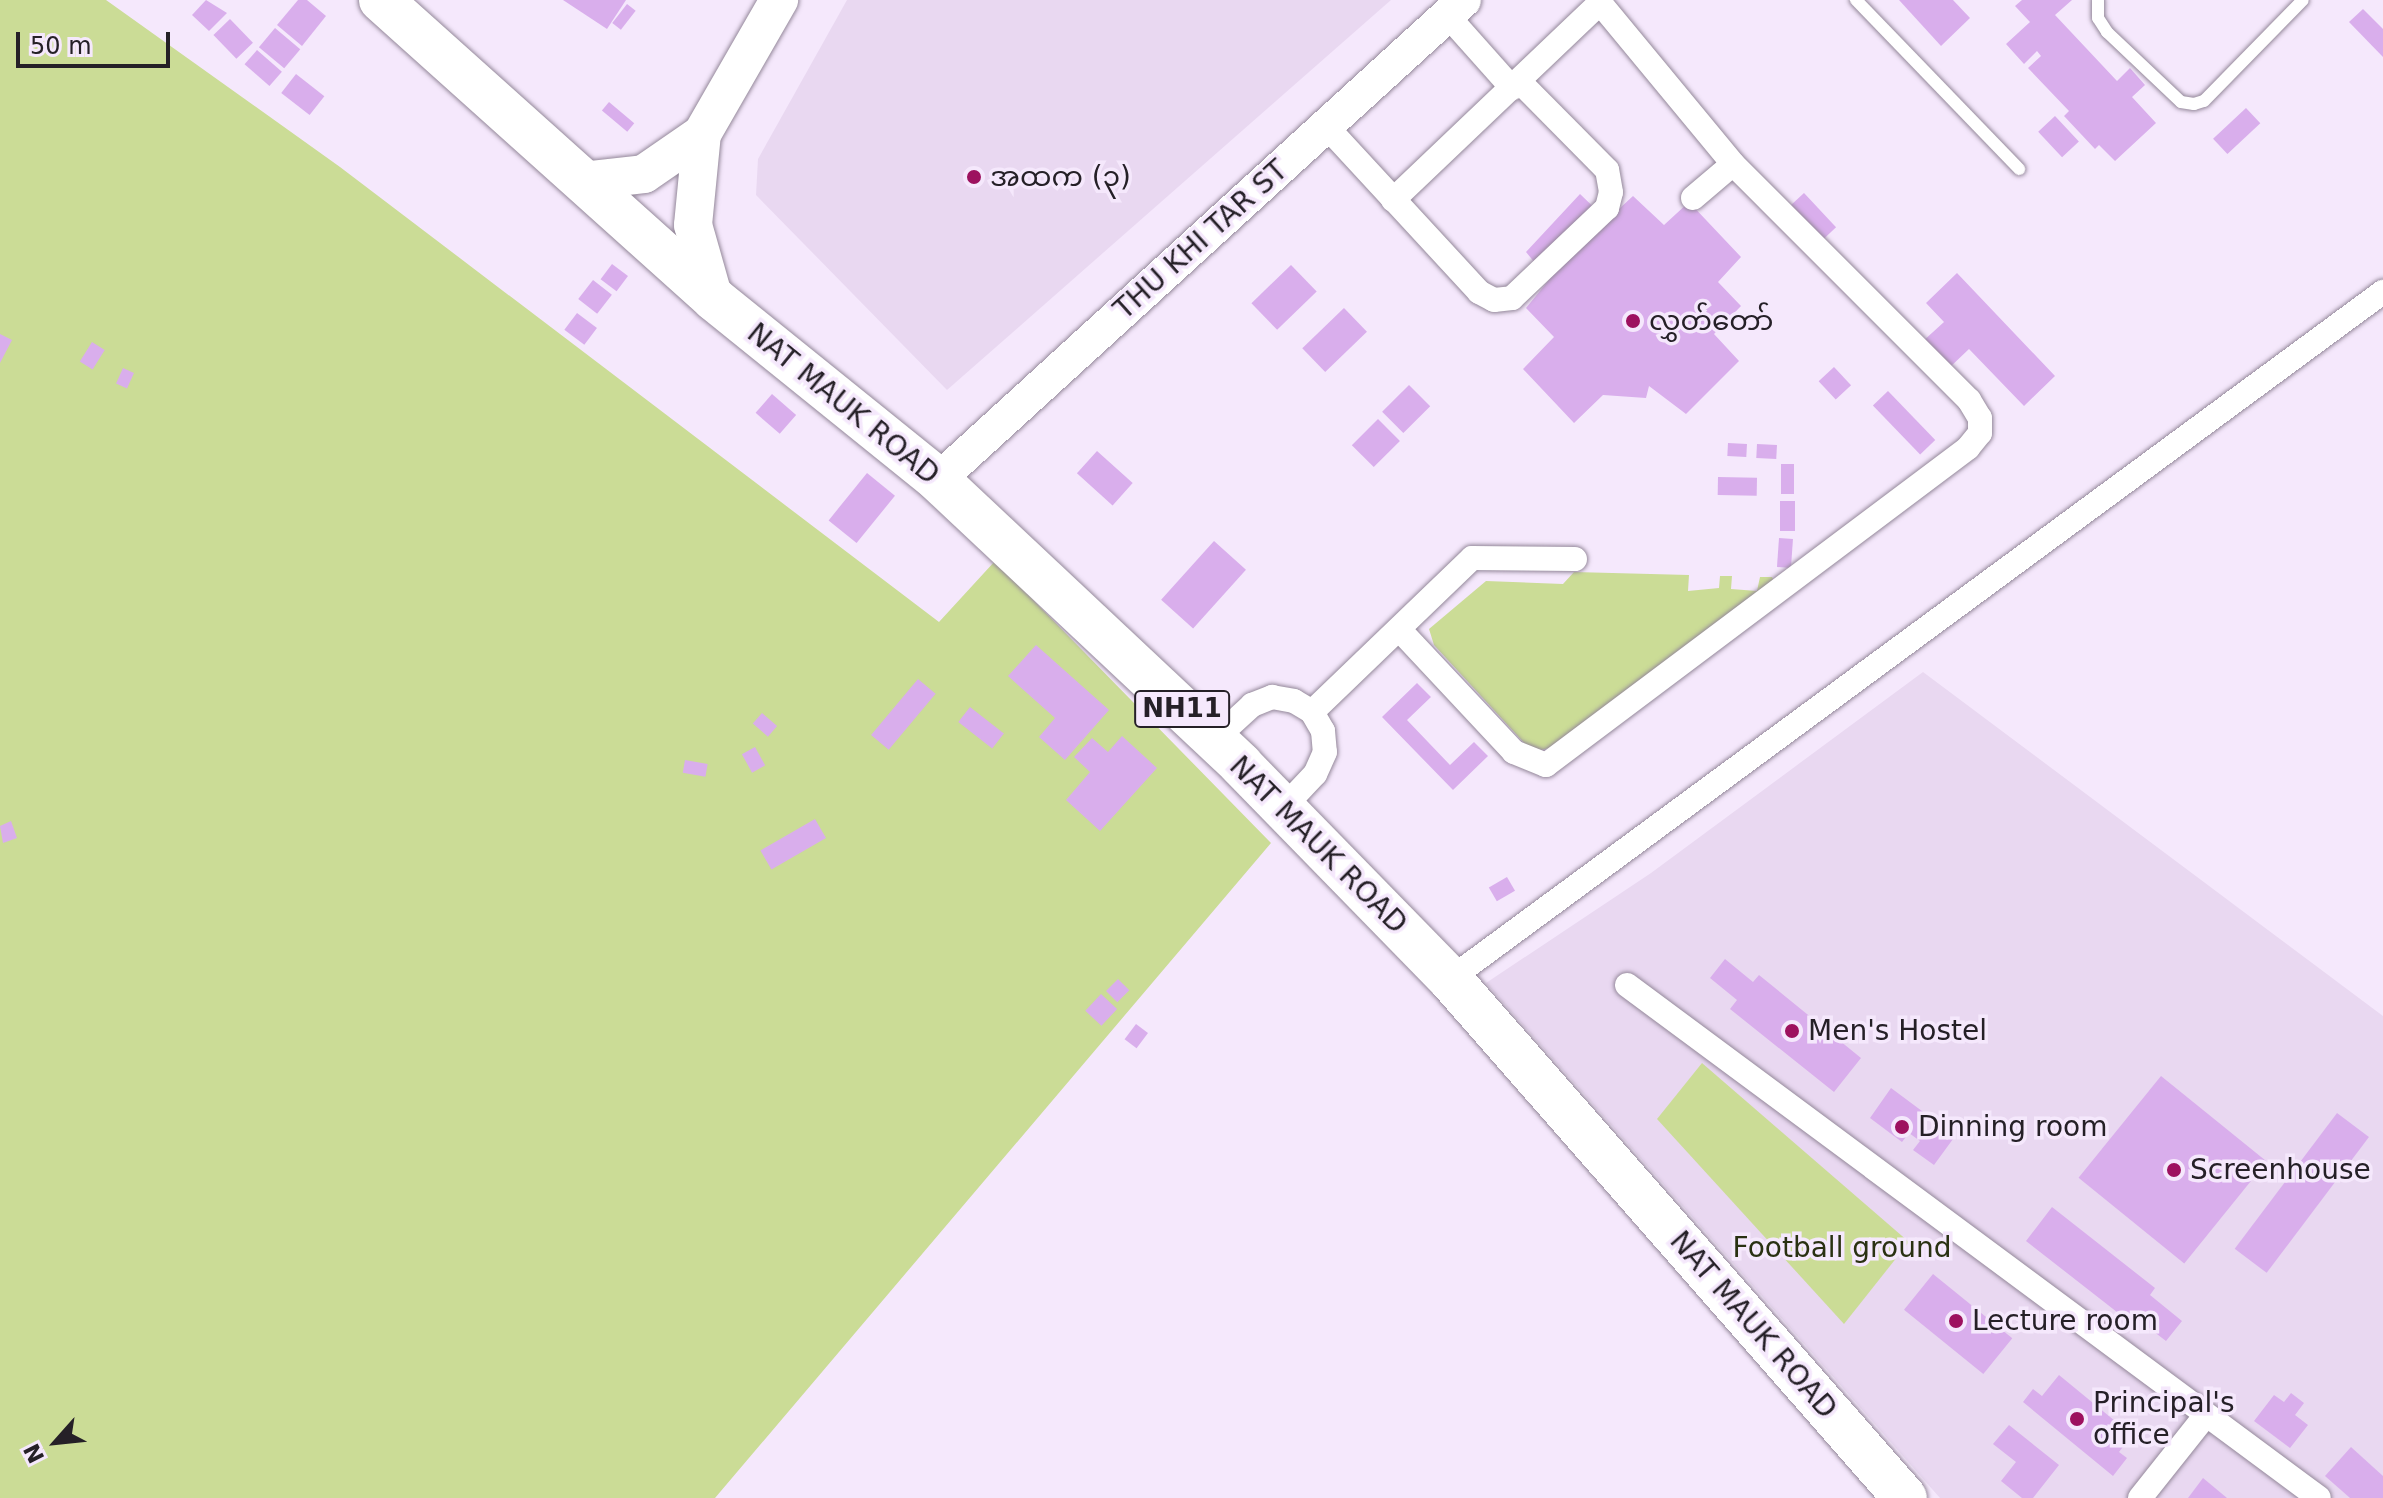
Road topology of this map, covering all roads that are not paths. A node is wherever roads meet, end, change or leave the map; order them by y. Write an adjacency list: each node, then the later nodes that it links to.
1 (381, 0): 12 (highway, NAT MAUK ROAD / NH11)
2 (779, 0): 9 (main road)
3 (1856, 0): 11 (lane)
4 (2098, 0): 5 (lane)
5 (2303, 0)
6 (1455, 8): 7 (street); 8 (street, THU KHI TAR ST)
7 (1515, 84): 10 (street); 14 (street); 14 (street)
8 (1326, 126): 14 (street); 17 (street, THU KHI TAR ST)
9 (702, 134): 12 (main road); 16 (main road)
10 (1733, 164): 13 (street); 19 (street)
11 (2019, 169)
12 (583, 181): 16 (highway, NAT MAUK ROAD / NH11)
13 (1693, 198)
14 (1393, 200)
15 (2383, 292): 23 (street)
16 (714, 299): 17 (highway, NAT MAUK ROAD / NH11)
17 (938, 480): 21 (highway, NAT MAUK ROAD / NH11)
18 (1575, 559): 19 (street)
19 (1399, 629): 20 (street)
20 (1312, 712): 21 (street); 22 (street)
21 (1214, 740): 22 (highway, NAT MAUK ROAD / NH11)
22 (1283, 808): 23 (highway, NAT MAUK ROAD / NH11)
23 (1450, 979): 26 (highway, NAT MAUK ROAD / NH11)
24 (1627, 985): 25 (street)
25 (2206, 1415): 27 (street); 28 (street)
26 (1905, 1498)
27 (2140, 1498)
28 (2319, 1498)

